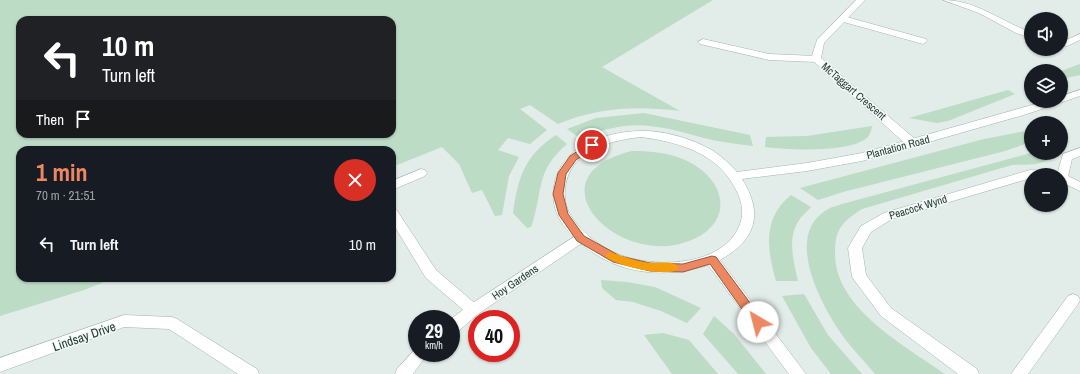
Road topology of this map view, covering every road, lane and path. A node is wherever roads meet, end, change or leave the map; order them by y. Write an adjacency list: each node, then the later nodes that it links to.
1 (861, 0): 3 (street, McTaggart Crescent)
2 (947, 0): 4 (street)
3 (843, 19): 6 (street); 9 (street, McTaggart Crescent)
4 (1024, 33)
5 (1080, 37): 8 (street)
6 (923, 41)
7 (703, 42): 9 (street)
8 (1068, 43)
9 (816, 58): 13 (street, McTaggart Crescent)
10 (1080, 93): 11 (street)
11 (1068, 97)
12 (1036, 108): 13 (street, Plantation Road)
13 (912, 144): 17 (street, Plantation Road)
14 (1080, 152): 15 (street)
15 (1062, 168)
16 (421, 173): 20 (street)
17 (736, 176): 23 (street); 24 (street)
18 (1024, 176): 34 (street, Peacock Wynd)
19 (1068, 182): 21 (street, Peacock Wynd)
20 (396, 184)
21 (1080, 187)
22 (396, 218): 26 (street)
23 (580, 238): 24 (street); 26 (street, Hoy Gardens)
24 (712, 260): 33 (street)
25 (1073, 300): 35 (street)
26 (473, 310)
27 (468, 314): 28 (street, Hoy Gardens)
28 (460, 321)
29 (413, 362): 32 (street)
30 (0, 365): 31 (street, Lindsay Drive)
31 (251, 374)
32 (404, 374)
33 (798, 374)
34 (971, 374)
35 (1019, 374)

